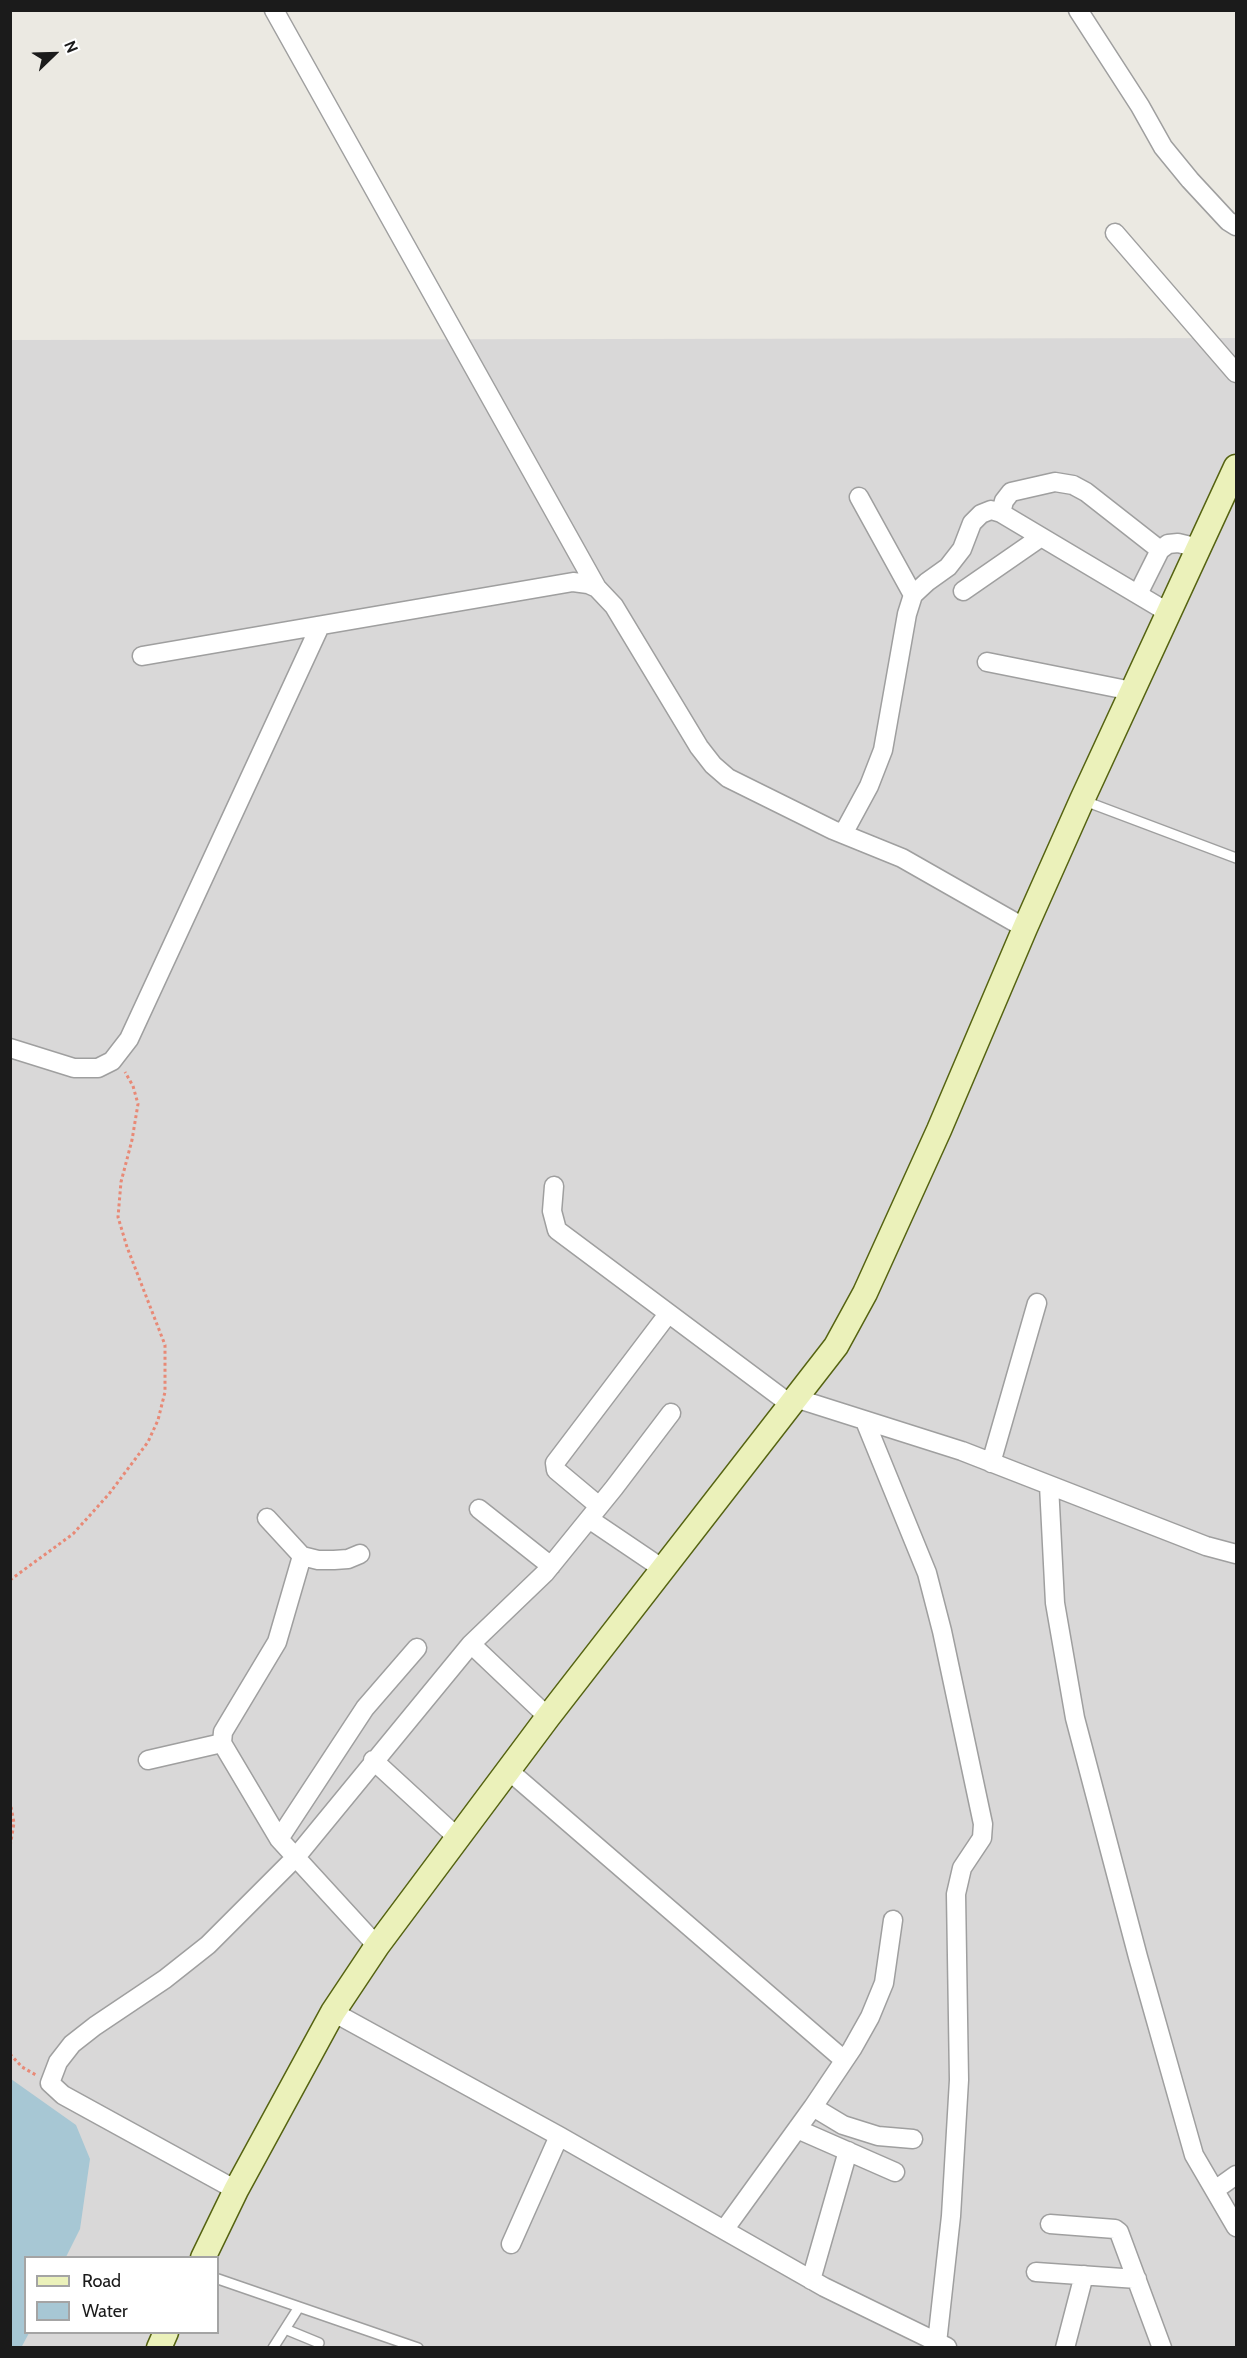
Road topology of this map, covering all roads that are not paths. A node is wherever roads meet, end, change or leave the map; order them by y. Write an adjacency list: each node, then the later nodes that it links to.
1 (274, 10): 12 (street)
2 (1078, 10): 3 (street)
3 (1236, 226)
4 (1115, 233): 5 (street)
5 (1236, 373)
6 (1234, 479): 10 (main road)
7 (859, 497): 15 (street)
8 (1001, 513): 9 (street); 11 (street); 15 (street)
9 (1041, 537): 13 (street); 14 (street)
10 (1199, 548): 11 (street); 16 (main road)
11 (1160, 550): 14 (street)
12 (597, 588): 17 (street); 22 (street)
13 (963, 591)
14 (1138, 594): 16 (street)
15 (914, 595): 22 (street)
16 (1169, 613): 20 (main road)
17 (320, 626): 18 (street); 25 (street)
18 (142, 656)
19 (987, 662): 20 (street)
20 (1132, 691): 21 (main road)
21 (1082, 800): 23 (lane); 24 (main road)
22 (843, 834): 24 (street)
23 (1236, 858)
24 (1025, 928): 29 (main road)
25 (10, 1047)
26 (554, 1186): 28 (street)
27 (1037, 1303): 32 (street)
28 (668, 1314): 29 (street); 35 (street)
29 (792, 1401): 31 (street); 41 (main road)
30 (671, 1413): 35 (street)
31 (865, 1421): 32 (street); 79 (street)
32 (991, 1463): 33 (street)
33 (1049, 1485): 38 (street); 64 (street)
34 (479, 1509): 40 (street)
35 (594, 1513): 40 (street); 41 (street)
36 (267, 1518): 39 (street)
37 (360, 1554): 39 (street)
38 (1236, 1554)
39 (302, 1556): 45 (street)
40 (551, 1566): 42 (street)
41 (663, 1569): 44 (main road)
42 (471, 1644): 44 (street); 47 (street)
43 (417, 1648): 50 (street)
44 (548, 1718): 48 (main road)
45 (222, 1743): 46 (street); 50 (street)
46 (148, 1760)
47 (374, 1761): 49 (street); 51 (street)
48 (508, 1770): 49 (main road); 55 (street)
49 (458, 1838): 53 (main road)
50 (279, 1839): 51 (street)
51 (296, 1857): 53 (street); 63 (street)
52 (892, 1920): 55 (street)
53 (377, 1946): 54 (main road)
54 (333, 2012): 58 (street); 63 (main road)
55 (844, 2060): 56 (street)
56 (813, 2107): 57 (street); 59 (street)
57 (797, 2129): 60 (street); 67 (street)
58 (560, 2136): 67 (street); 68 (street)
59 (913, 2139)
60 (848, 2151): 61 (street); 74 (street)
61 (895, 2172)
62 (1236, 2175): 64 (street)
63 (236, 2190): 69 (main road)
64 (1215, 2190): 66 (street)
65 (1050, 2224): 73 (street)
66 (1236, 2227)
67 (724, 2230): 74 (street)
68 (511, 2244)
69 (204, 2256)
70 (1035, 2272): 71 (street)
71 (1084, 2275): 73 (street); 83 (street)
72 (219, 2279): 75 (lane)
73 (1137, 2279): 84 (street)
74 (811, 2280): 79 (street)
75 (299, 2307): 76 (lane); 82 (lane)
76 (285, 2329): 78 (lane); 81 (lane)
77 (165, 2334): 80 (main road)
78 (319, 2343)
79 (942, 2345)
80 (159, 2348)
81 (273, 2348)
82 (418, 2348)
83 (1065, 2348)
84 (1162, 2348)

